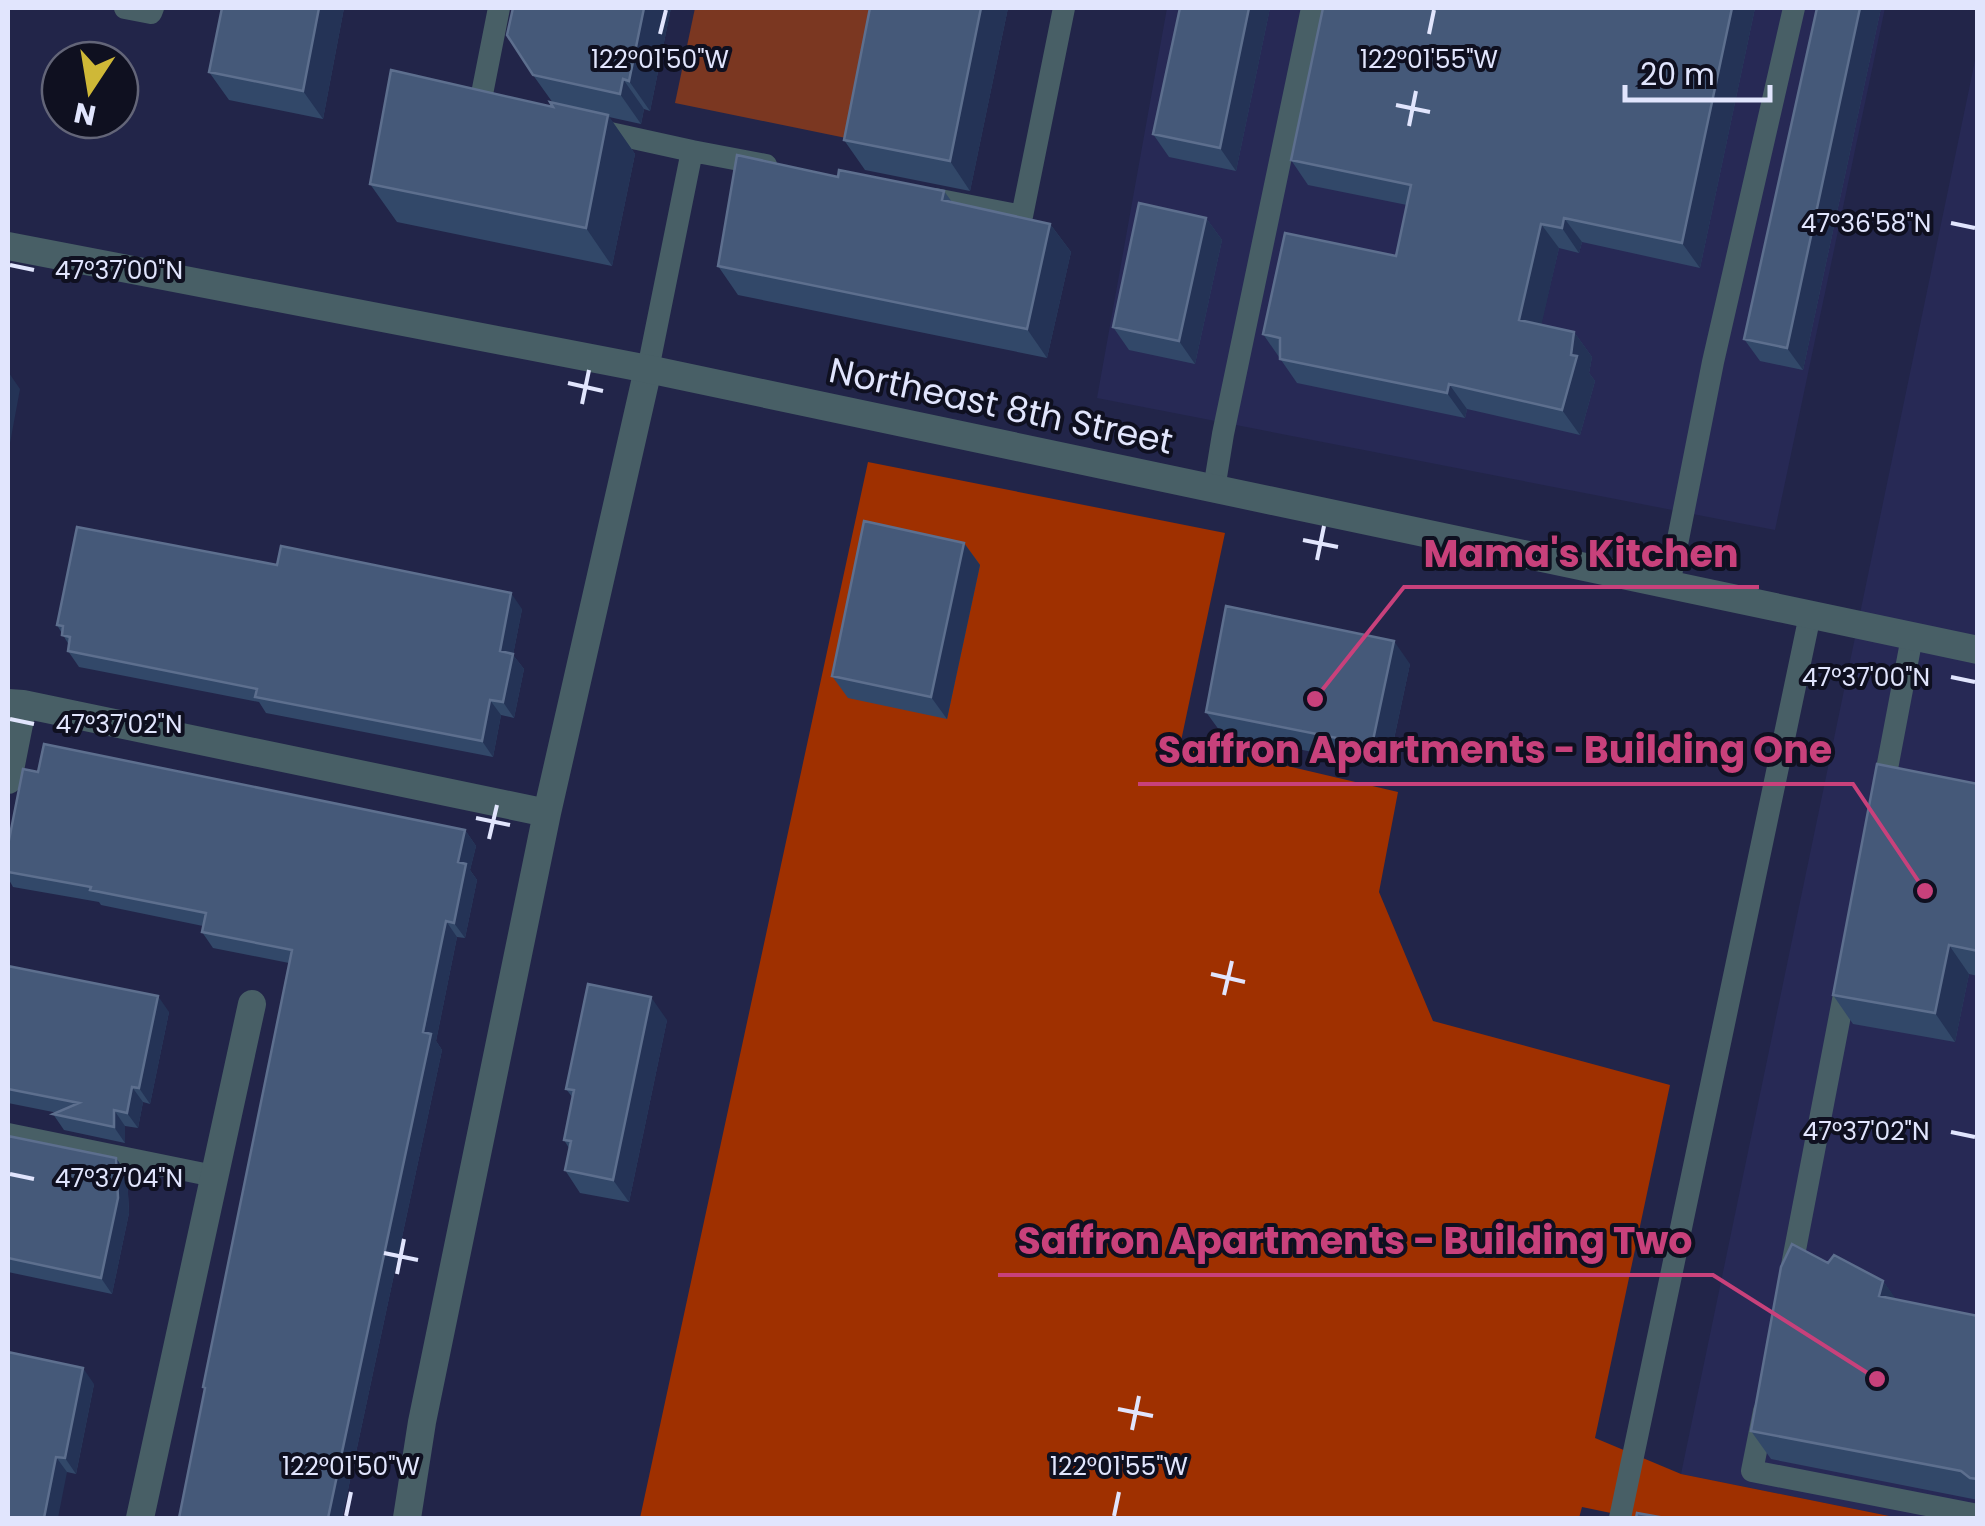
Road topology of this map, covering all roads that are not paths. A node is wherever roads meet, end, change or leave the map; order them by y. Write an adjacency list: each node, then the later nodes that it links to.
1 (125, 8): 2 (lane)
2 (153, 8)
3 (499, 8): 7 (lane)
4 (1064, 8): 11 (lane)
5 (1312, 8): 14 (lane)
6 (1794, 8): 15 (lane)
7 (518, 112)
8 (576, 125): 9 (lane)
9 (692, 151): 10 (lane); 13 (lane)
10 (789, 170)
11 (906, 193)
12 (8, 246): 13 (street, Northeast 8th Street)
13 (648, 370): 14 (street, Northeast 8th Street); 21 (street)
14 (1214, 489): 15 (street, Northeast 8th Street)
15 (1668, 585): 16 (street, Northeast 8th Street)
16 (1810, 615): 17 (street, Northeast 8th Street); 32 (lane)
17 (1912, 636): 18 (street, Northeast 8th Street); 22 (lane)
18 (1978, 650)
19 (16, 703): 20 (street); 21 (street)
20 (8, 780)
21 (547, 813): 31 (street)
22 (1876, 825)
23 (1850, 962): 27 (lane)
24 (252, 1004): 26 (street)
25 (8, 1134): 26 (lane)
26 (214, 1176): 30 (street)
27 (1786, 1295)
28 (1767, 1393): 29 (lane)
29 (1978, 1515)
30 (140, 1518)
31 (407, 1518)
32 (1620, 1518)

